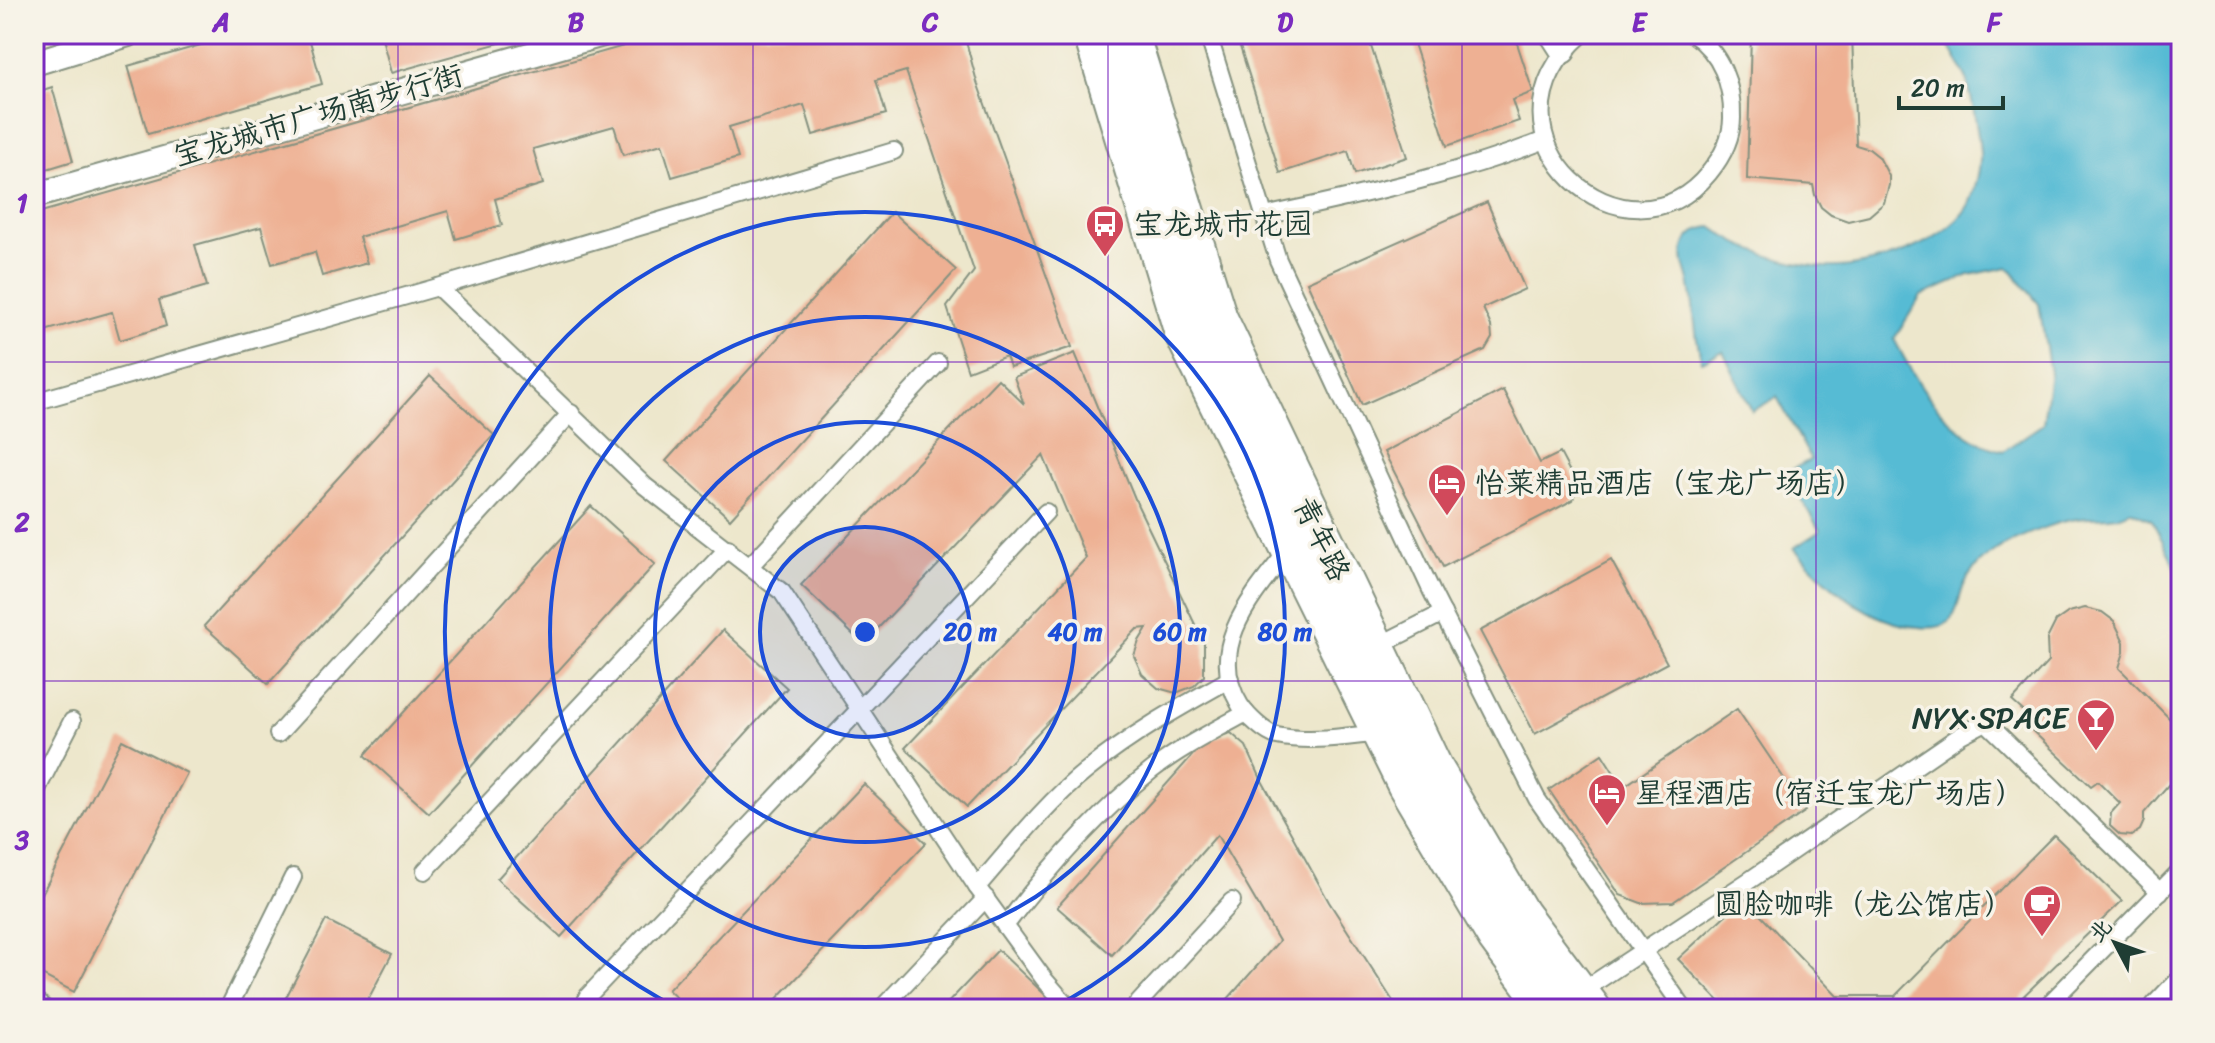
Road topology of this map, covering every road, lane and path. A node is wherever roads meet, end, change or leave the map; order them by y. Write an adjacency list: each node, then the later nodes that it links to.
1 (128, 34): 9 (street)
2 (603, 34): 12 (street, 宝龙城市广场南步行街)
3 (1094, 34): 19 (street, 青年路)
4 (1128, 34): 23 (street, 青年路)
5 (1208, 34): 13 (lane)
6 (1582, 34): 8 (lane)
7 (1693, 34): 10 (lane)
8 (1557, 42): 10 (lane)
9 (34, 63)
10 (1545, 140): 13 (lane)
11 (894, 151): 14 (lane)
12 (34, 196)
13 (1265, 216): 22 (lane)
14 (438, 287): 16 (lane); 17 (lane)
15 (938, 363): 21 (lane)
16 (34, 402)
17 (571, 413): 20 (lane); 29 (lane)
18 (1046, 512): 25 (lane)
19 (1291, 546): 24 (lane); 28 (street, 青年路)
20 (728, 548): 21 (lane); 32 (lane)
21 (750, 566): 25 (lane)
22 (1443, 613): 23 (lane); 38 (lane)
23 (1374, 648): 42 (street, 青年路)
24 (1230, 679): 26 (lane); 35 (lane)
25 (860, 708): 35 (lane); 40 (lane)
26 (1246, 713): 28 (lane); 37 (lane)
27 (72, 721): 30 (lane)
28 (1382, 733): 42 (street, 青年路)
29 (278, 734)
30 (34, 795)
31 (2181, 870): 34 (lane)
32 (425, 871)
33 (293, 877): 44 (lane)
34 (2160, 892): 38 (lane); 49 (lane)
35 (981, 893): 37 (lane); 45 (lane)
36 (1232, 901): 47 (lane)
37 (1005, 926): 46 (lane)
38 (1644, 951): 42 (lane); 48 (lane)
39 (2181, 988): 50 (street)
40 (587, 997)
41 (34, 999): 43 (lane)
42 (1573, 1004)
43 (45, 1009)
44 (228, 1009)
45 (881, 1009)
46 (1070, 1009)
47 (1133, 1009)
48 (1684, 1009)
49 (2044, 1009)
50 (2161, 1009)

